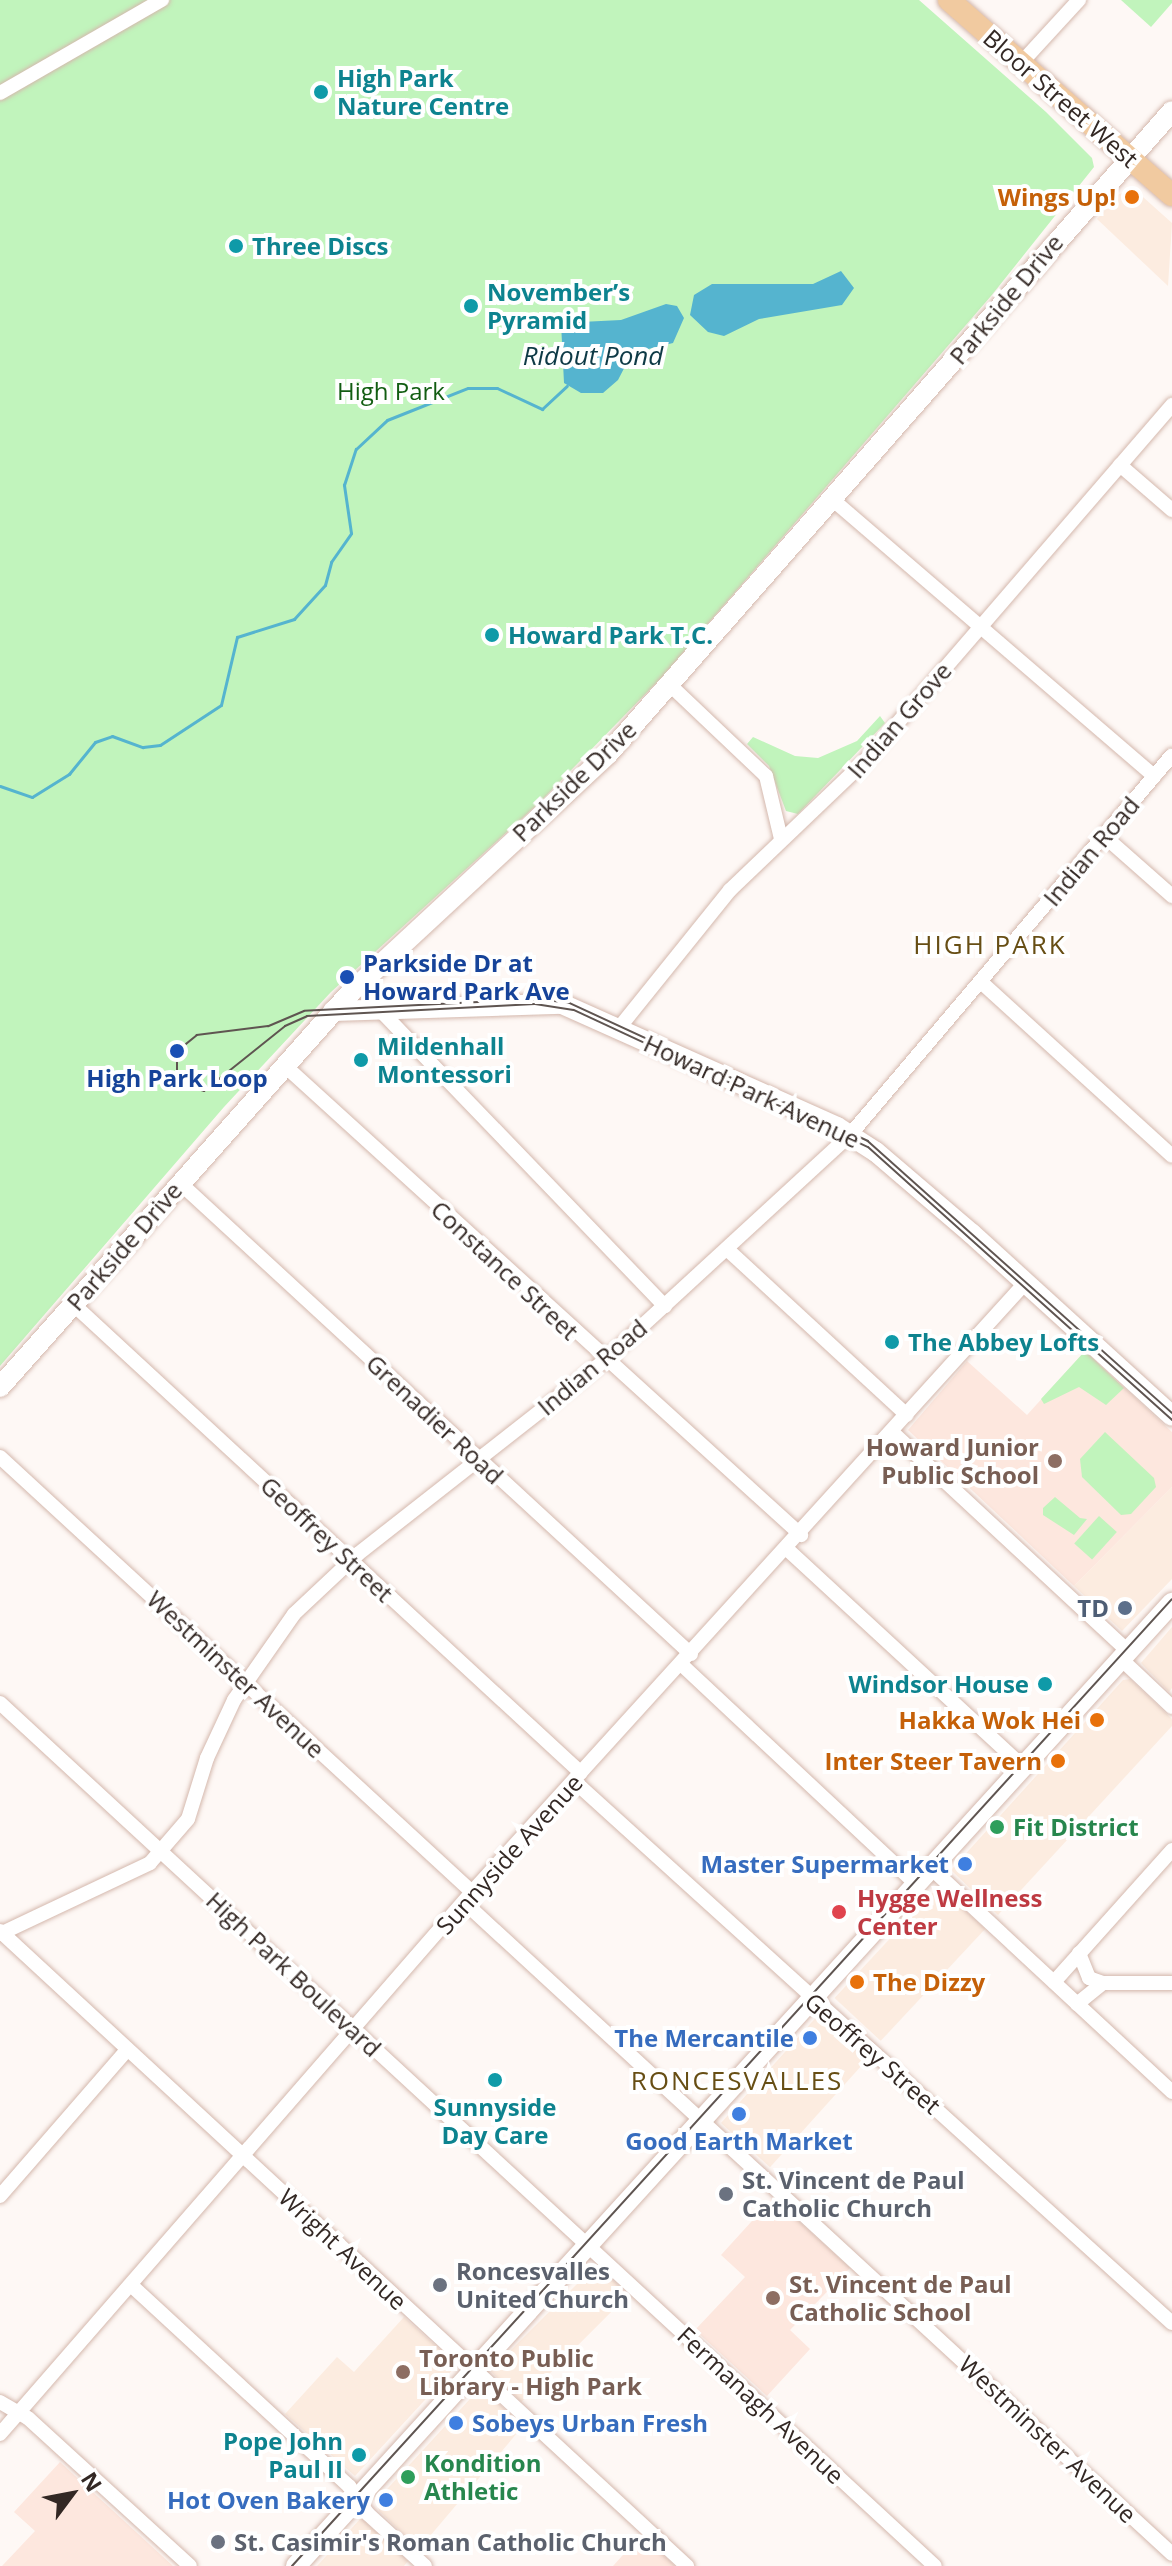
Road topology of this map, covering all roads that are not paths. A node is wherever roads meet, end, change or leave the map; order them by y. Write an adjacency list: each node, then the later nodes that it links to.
1 (162, 0): 5 (street)
2 (949, 0): 4 (main road, Bloor Street West)
3 (1079, 0): 4 (street)
4 (1021, 63): 7 (main road, Bloor Street West)
5 (0, 93)
6 (1172, 111): 7 (street, Parkside Drive)
7 (1129, 157): 8 (main road, Bloor Street West); 11 (street, Parkside Drive)
8 (1172, 195)
9 (1172, 405): 10 (street, Indian Grove)
10 (1120, 465): 12 (street); 13 (street, Indian Grove)
11 (832, 499): 13 (street); 14 (street, Parkside Drive)
12 (1172, 510)
13 (981, 626): 16 (street); 18 (street, Indian Grove)
14 (669, 684): 18 (street); 22 (street, Parkside Drive)
15 (1172, 755): 16 (street, Indian Road)
16 (1154, 776): 17 (street, Indian Road)
17 (1104, 836): 19 (street); 20 (street, Indian Road)
18 (781, 839): 23 (street, Indian Grove)
19 (1172, 896)
20 (981, 982): 25 (street, Indian Road); 26 (street)
21 (378, 1008): 22 (street, Howard Park Avenue); 23 (street, Howard Park Avenue); 31 (street)
22 (333, 1011): 24 (street, Parkside Drive)
23 (619, 1028): 25 (street, Howard Park Avenue)
24 (284, 1065): 27 (street, Parkside Drive); 32 (street, Constance Street)
25 (851, 1134): 28 (street, Indian Road); 29 (street, Howard Park Avenue)
26 (1172, 1156)
27 (180, 1183): 30 (street, Parkside Drive); 38 (street, Grenadier Road)
28 (728, 1250): 31 (street, Indian Road); 34 (street)
29 (1026, 1282): 34 (street, Sunnyside Avenue); 35 (street, Howard Park Avenue)
30 (73, 1304): 33 (street, Parkside Drive); 41 (street, Geoffrey Street)
31 (665, 1306): 32 (street, Indian Road)
32 (604, 1361): 38 (street, Indian Road); 39 (street, Constance Street)
33 (0, 1387)
34 (907, 1415): 36 (street, Sunnyside Avenue)
35 (1172, 1416)
36 (892, 1432): 39 (street, Sunnyside Avenue); 43 (street)
37 (0, 1457): 45 (street, Westminster Avenue)
38 (479, 1459): 41 (street, Indian Road); 44 (street, Grenadier Road)
39 (801, 1535): 40 (street, Sunnyside Avenue)
40 (787, 1549): 44 (street, Sunnyside Avenue); 48 (street)
41 (350, 1560): 45 (street, Indian Road); 49 (street, Geoffrey Street)
42 (1172, 1603): 43 (street)
43 (1124, 1655): 47 (street); 48 (street)
44 (686, 1660): 49 (street, Sunnyside Avenue); 53 (street, Grenadier Road)
45 (244, 1681): 51 (street, Indian Road); 54 (street, Westminster Avenue)
46 (0, 1703): 51 (street, High Park Boulevard)
47 (1172, 1707)
48 (1023, 1767): 52 (street)
49 (578, 1777): 54 (street, Sunnyside Avenue); 60 (street, Geoffrey Street)
50 (1172, 1850): 56 (street)
51 (161, 1851): 55 (street, Indian Road); 62 (street, High Park Boulevard)
52 (931, 1868): 53 (street); 57 (street)
53 (916, 1884): 60 (street)
54 (468, 1897): 62 (street, Sunnyside Avenue); 65 (street, Westminster Avenue)
55 (1, 1933): 63 (street, Wright Avenue)
56 (1079, 1953): 57 (street); 58 (street)
57 (1054, 1982): 61 (street)
58 (1103, 1983): 59 (street); 61 (street)
59 (1172, 1983)
60 (812, 1999): 65 (street); 70 (street, Geoffrey Street)
61 (1077, 2004): 64 (street)
62 (354, 2029): 66 (street, Sunnyside Avenue); 68 (street, High Park Boulevard)
63 (127, 2050): 66 (street, Wright Avenue); 67 (street)
64 (1172, 2092)
65 (701, 2121): 68 (street); 76 (street, Westminster Avenue)
66 (242, 2156): 69 (street, Sunnyside Avenue); 71 (street, Wright Avenue)
67 (0, 2196)
68 (588, 2244): 71 (street); 81 (street, Fermanagh Avenue)
69 (131, 2285): 73 (street, Sunnyside Avenue); 75 (street)
70 (1172, 2323)
71 (474, 2370): 75 (street); 80 (street, Wright Avenue)
72 (0, 2402): 73 (street)
73 (20, 2412): 74 (street, Sunnyside Avenue); 77 (street)
74 (0, 2434)
75 (357, 2499): 78 (street); 79 (street)
76 (1172, 2554)
77 (190, 2566)
78 (296, 2566)
79 (425, 2566)
80 (687, 2566)
81 (935, 2566)

